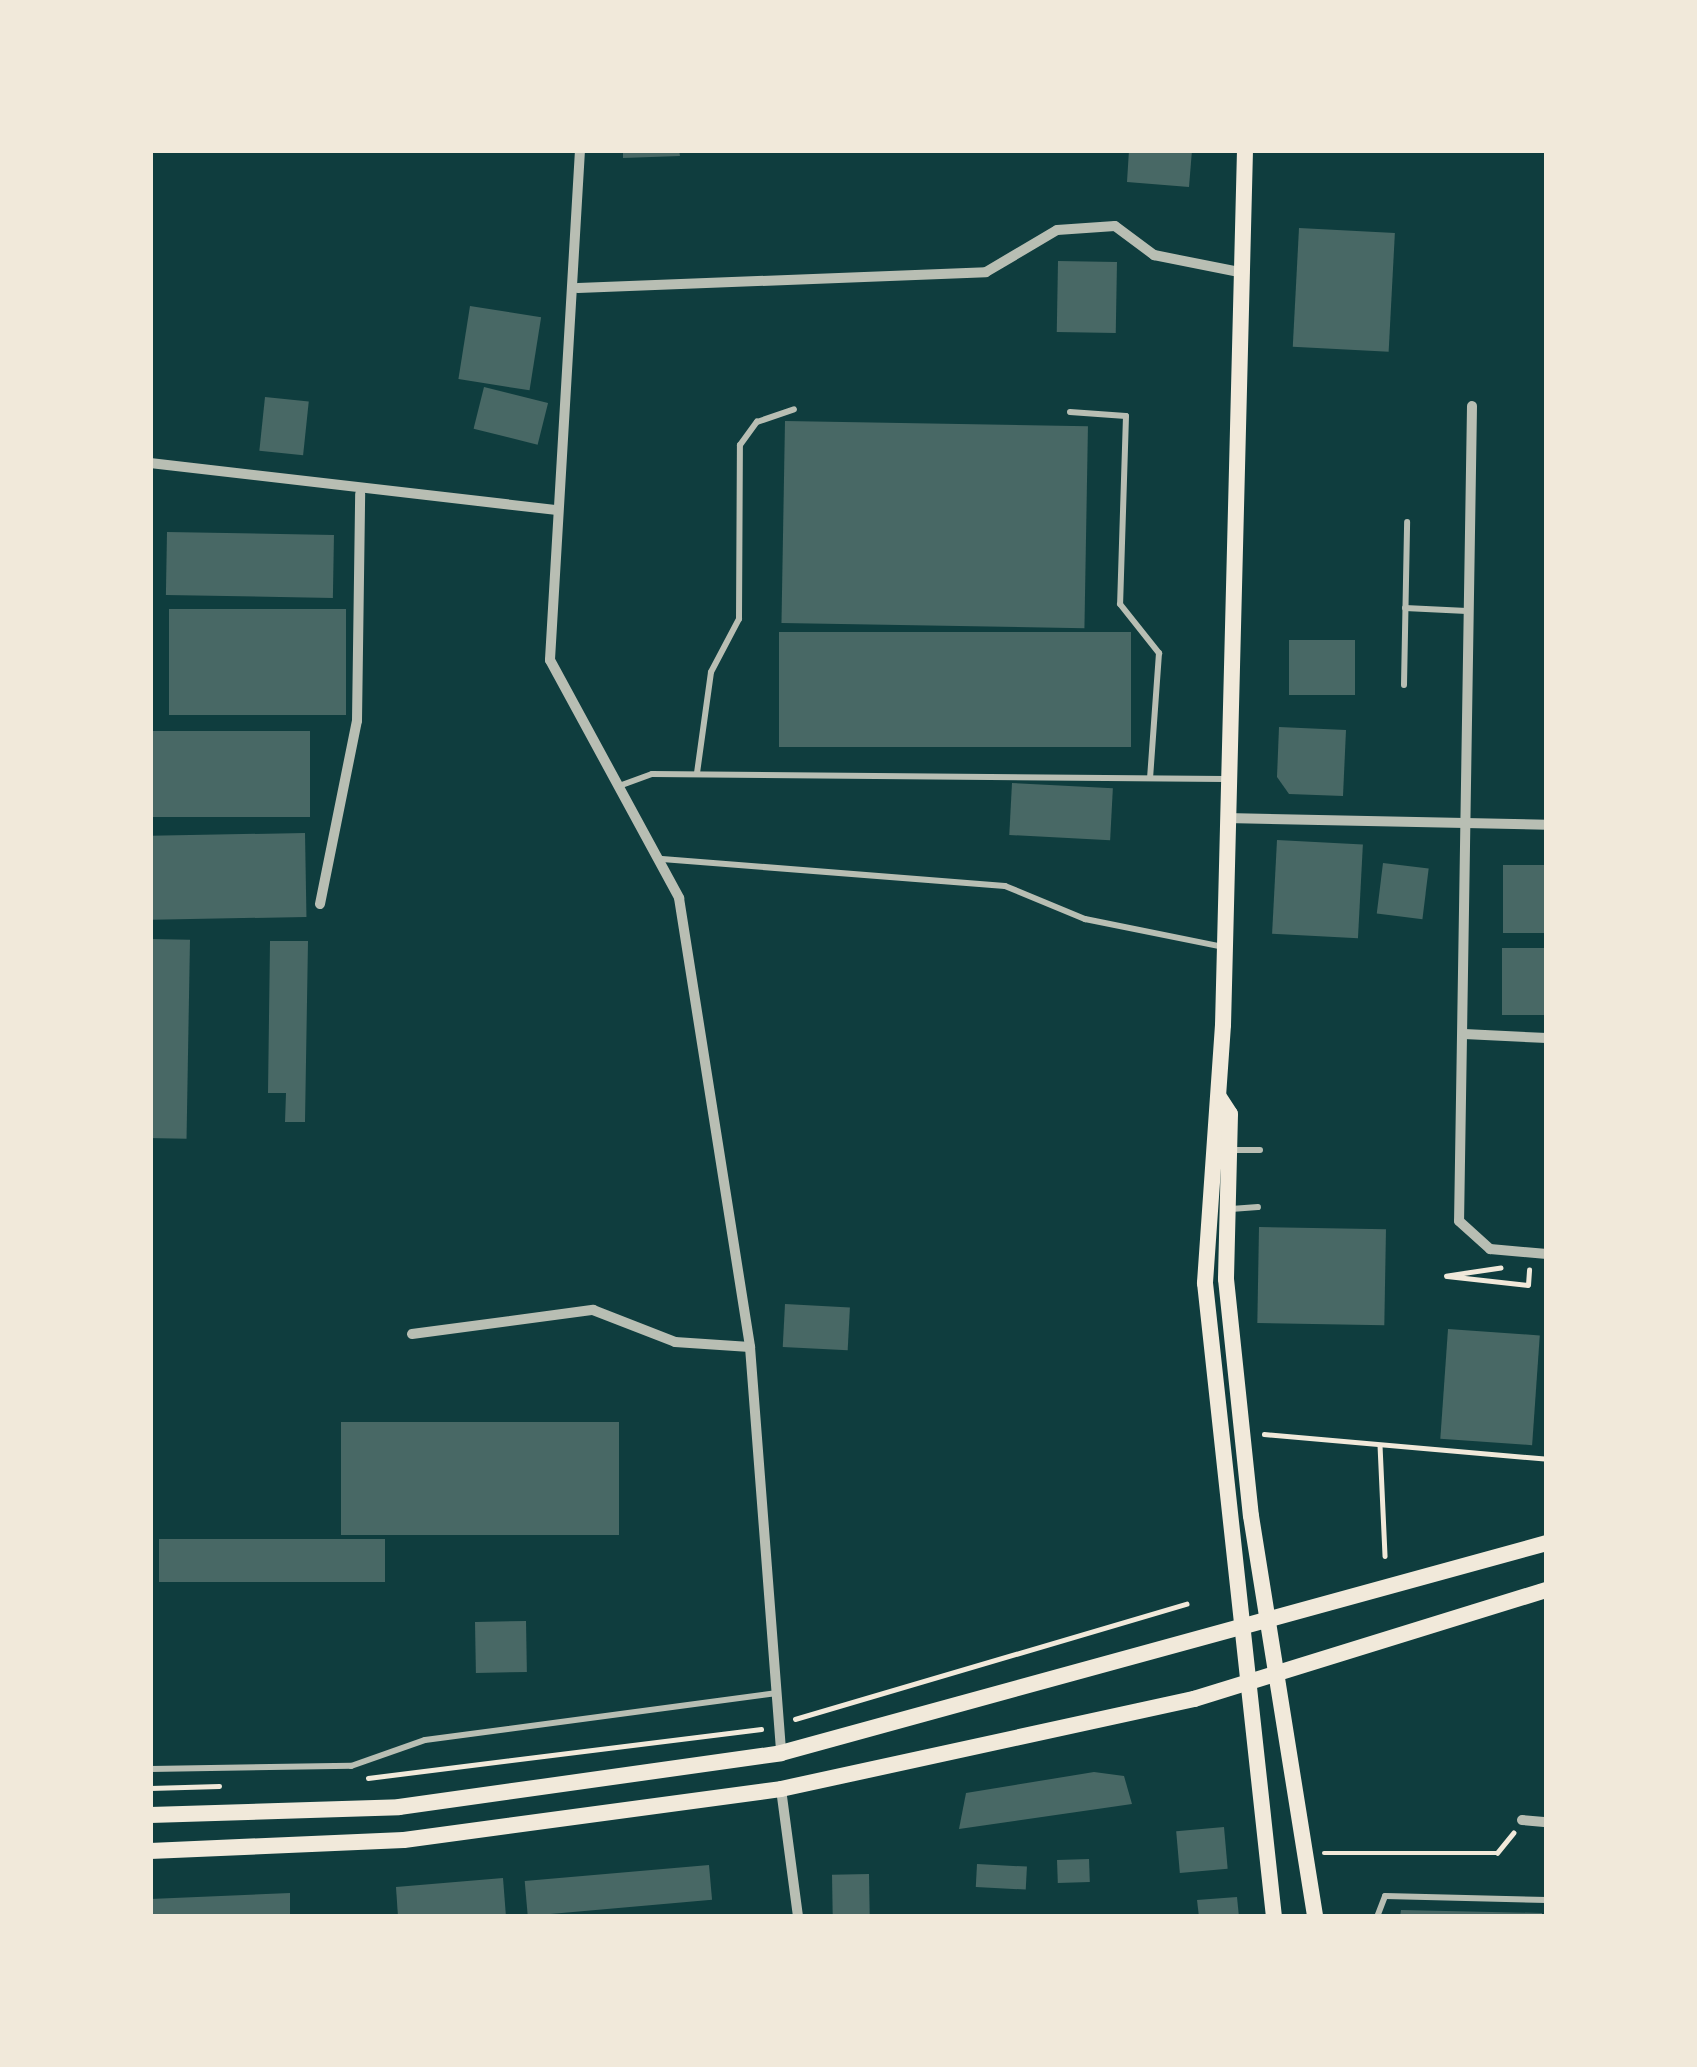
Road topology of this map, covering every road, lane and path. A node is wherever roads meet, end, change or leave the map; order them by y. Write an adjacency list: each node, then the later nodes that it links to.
1 (580, 150): 4 (street)
2 (1245, 150): 3 (main road)
3 (1244, 273): 4 (street); 17 (main road)
4 (578, 288): 10 (street)
5 (1472, 406): 13 (street)
6 (794, 409): 15 (lane)
7 (1070, 412): 16 (lane)
8 (150, 463): 9 (street)
9 (360, 494): 10 (street); 23 (street)
10 (557, 510): 18 (street)
11 (1407, 522): 12 (lane)
12 (1405, 608): 13 (lane); 14 (lane)
13 (1471, 611): 20 (street)
14 (1404, 686)
15 (697, 774): 16 (lane); 18 (lane)
16 (1150, 778): 17 (lane)
17 (1225, 779): 19 (main road)
18 (616, 787): 22 (street)
19 (1223, 818): 20 (street); 24 (main road)
20 (1461, 821): 21 (street); 25 (street)
21 (1547, 825)
22 (662, 860): 24 (lane); 38 (street)
23 (320, 904)
24 (1224, 947): 27 (main road)
25 (1464, 1034): 26 (street); 31 (street)
26 (1547, 1038)
27 (1219, 1097): 28 (main road); 47 (main road)
28 (1230, 1149): 29 (lane); 33 (main road)
29 (1260, 1150)
30 (1444, 1159): 31 (lane)
31 (1461, 1159): 34 (street)
32 (1258, 1207): 33 (lane)
33 (1228, 1210): 46 (main road)
34 (1547, 1254)
35 (1501, 1274): 36 (path)
36 (1528, 1275)
37 (412, 1334): 38 (street)
38 (750, 1347): 50 (street)
39 (1258, 1434): 40 (path)
40 (1380, 1445): 41 (path); 43 (path)
41 (1547, 1459)
42 (1547, 1543): 46 (main road)
43 (1385, 1556)
44 (1547, 1591): 48 (main road)
45 (1186, 1604): 51 (path)
46 (1267, 1626): 47 (main road); 48 (main road)
47 (1236, 1635): 49 (main road); 52 (main road)
48 (1274, 1677): 49 (main road); 66 (main road)
49 (1243, 1687): 57 (main road); 65 (main road)
50 (777, 1693): 51 (street); 53 (lane)
51 (779, 1724): 52 (street); 54 (path)
52 (781, 1753): 58 (main road)
53 (150, 1768)
54 (352, 1779)
55 (232, 1785): 56 (path)
56 (150, 1788)
57 (781, 1789): 61 (main road); 64 (street)
58 (150, 1815)
59 (1522, 1820): 60 (street); 62 (path)
60 (1547, 1822)
61 (150, 1851)
62 (1318, 1853)
63 (1547, 1900): 67 (lane)
64 (798, 1917)
65 (1274, 1917)
66 (1315, 1917)
67 (1377, 1917)

